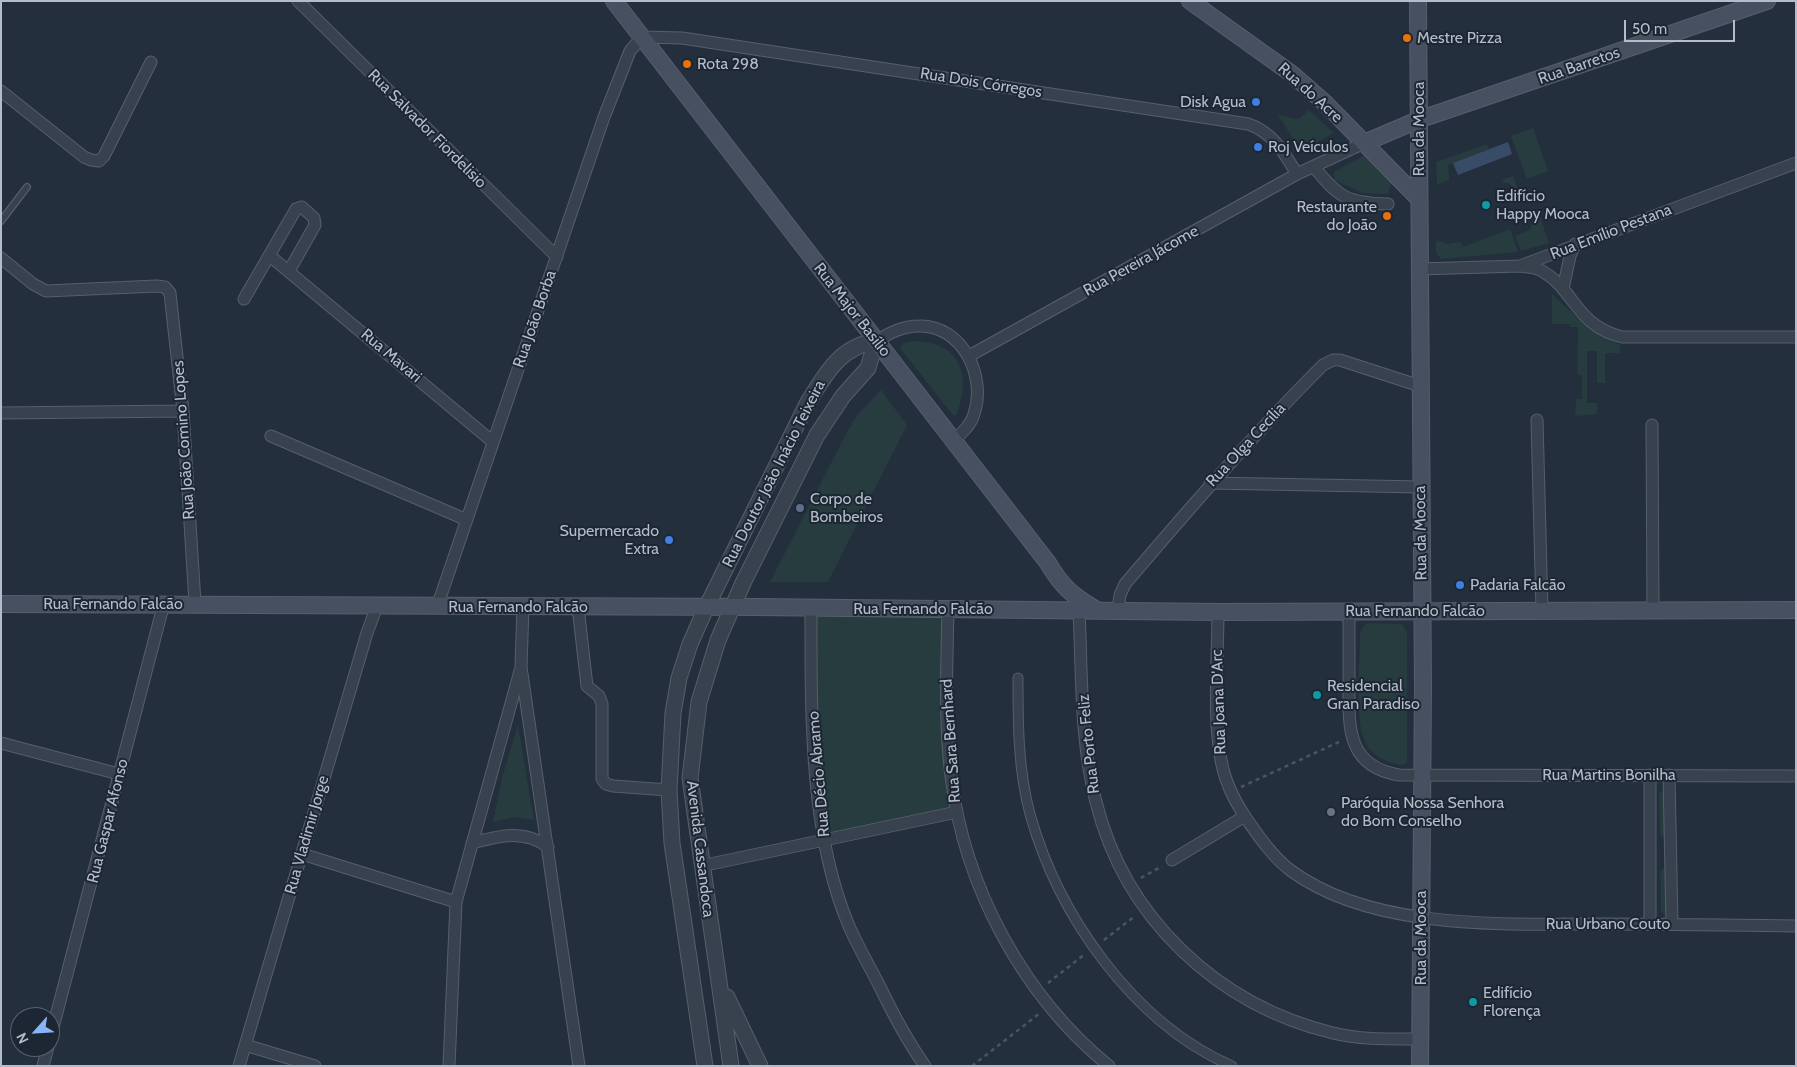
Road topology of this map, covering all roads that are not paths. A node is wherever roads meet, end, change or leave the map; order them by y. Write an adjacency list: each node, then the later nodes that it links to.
1 (298, 1): 20 (street, Rua Salvador Fiordelisio)
2 (614, 1): 6 (main road, Rua Major Basílio)
3 (1190, 1): 10 (main road, Rua do Acre)
4 (1418, 1): 9 (main road, Rua da Mooca)
5 (1768, 1): 9 (main road, Rua Barretos)
6 (642, 37): 13 (street, Rua Dois Córregos); 20 (street, Rua João Borba); 28 (main road, Rua Major Basílio)
7 (151, 62): 8 (street)
8 (1, 91)
9 (1418, 120): 10 (main road, Rua Pereira Jácome); 15 (main road, Rua da Mooca)
10 (1364, 143): 12 (street, Rua Pereira Jácome); 15 (main road, Rua do Acre)
11 (1796, 163): 18 (street, Rua Emílio Pestana)
12 (1314, 167): 13 (street, Rua Pereira Jácome); 16 (street)
13 (1297, 174): 29 (street, Rua Pereira Jácome)
14 (27, 187): 17 (lane)
15 (1419, 199): 23 (main road, Rua da Mooca)
16 (1388, 204)
17 (1, 221)
18 (1575, 244): 22 (street, Rua Emílio Pestana); 25 (street)
19 (270, 256): 24 (street, Rua Mavari); 24 (street); 26 (street)
20 (557, 257): 37 (street, Rua João Borba)
21 (1, 258): 31 (street, Rua João Comino Lopes)
22 (1520, 266): 23 (street, Rua Emílio Pestana); 25 (street)
23 (1419, 269): 30 (main road, Rua da Mooca)
24 (288, 271): 37 (street, Rua Mavari)
25 (1563, 289): 27 (street)
26 (244, 299)
27 (1796, 337)
28 (876, 341): 29 (street); 36 (main road, Rua Major Basílio); 39 (street, Rua Doutor João Inácio Teixeira); 41 (street, Rua Doutor João Inácio Teixeira)
29 (969, 356): 36 (street)
30 (1420, 386): 38 (street, Rua Olga Cecília); 40 (main road, Rua da Mooca)
31 (183, 411): 32 (street); 47 (street, Rua João Comino Lopes)
32 (1, 413)
33 (1537, 420): 61 (street)
34 (1652, 425): 62 (street)
35 (271, 436): 43 (street)
36 (954, 441): 45 (main road, Rua Major Basílio)
37 (493, 442): 43 (street, Rua João Borba)
38 (1210, 483): 40 (street); 60 (street, Rua Olga Cecília)
39 (766, 484): 41 (street); 42 (street, Rua Doutor João Inácio Teixeira)
40 (1421, 486): 64 (main road, Rua da Mooca)
41 (788, 494): 44 (street, Rua Doutor João Inácio Teixeira)
42 (749, 517): 44 (street); 54 (street, Rua Doutor João Inácio Teixeira)
43 (467, 520): 52 (street, Rua João Borba)
44 (771, 526): 53 (street, Rua Doutor João Inácio Teixeira)
45 (1048, 564): 57 (main road); 59 (main road, Rua Major Basílio)
46 (164, 603): 47 (main road, Rua Fernando Falcão); 48 (main road, Rua Fernando Falcão); 70 (street, Rua Gaspar Afonso)
47 (195, 603): 49 (main road, Rua Fernando Falcão)
48 (1, 604)
49 (377, 606): 52 (main road, Rua Fernando Falcão); 82 (street, Rua Vladimir Jorge)
50 (523, 606): 51 (main road, Rua Fernando Falcão); 52 (main road, Rua Fernando Falcão); 67 (street)
51 (578, 606): 54 (main road, Rua Fernando Falcão); 75 (street)
52 (437, 607)
53 (731, 607): 54 (main road, Rua Fernando Falcão); 55 (main road, Rua Fernando Falcão); 85 (street, Avenida Cassandoca)
54 (706, 608): 75 (street, Avenida Cassandoca)
55 (811, 609): 56 (main road, Rua Fernando Falcão); 78 (street, Rua Décio Abramo)
56 (948, 609): 57 (main road, Rua Fernando Falcão); 76 (street, Rua Sara Bernhard)
57 (1034, 610): 58 (main road, Rua Fernando Falcão)
58 (1079, 610): 59 (main road, Rua Fernando Falcão); 93 (street, Rua Porto Feliz)
59 (1097, 610): 60 (main road, Rua Fernando Falcão)
60 (1118, 610): 65 (main road, Rua Fernando Falcão)
61 (1542, 610): 62 (main road, Rua Fernando Falcão); 64 (main road, Rua Fernando Falcão)
62 (1653, 610): 63 (main road, Rua Fernando Falcão)
63 (1796, 610)
64 (1422, 611): 66 (main road, Rua Fernando Falcão); 71 (main road, Rua da Mooca)
65 (1218, 612): 66 (main road, Rua Fernando Falcão); 77 (street, Rua Joana D'Arc)
66 (1349, 612): 71 (street, Rua Martins Bonilha)
67 (521, 667): 79 (street); 80 (street)
68 (1018, 678): 104 (street)
69 (1, 743): 70 (street)
70 (120, 774): 92 (street, Rua Gaspar Afonso)
71 (1423, 775): 72 (street, Rua Martins Bonilha); 87 (main road, Rua da Mooca)
72 (1650, 775): 73 (street, Rua Martins Bonilha); 83 (street)
73 (1669, 776): 74 (street, Rua Martins Bonilha); 81 (street)
74 (1796, 776)
75 (668, 790): 99 (street, Avenida Cassandoca)
76 (956, 812): 78 (street); 103 (street, Rua Sara Bernhard)
77 (1245, 816): 84 (street); 87 (street, Rua Joana D'Arc)
78 (824, 840): 85 (street); 102 (street, Rua Décio Abramo)
79 (472, 843): 80 (street); 86 (street)
80 (548, 847): 98 (street)
81 (1671, 853): 83 (street); 89 (street)
82 (302, 854): 86 (street); 94 (street, Rua Vladimir Jorge)
83 (1651, 854): 88 (street)
84 (1172, 860)
85 (701, 866): 91 (street, Avenida Cassandoca)
86 (456, 902): 97 (street)
87 (1421, 918): 88 (street, Rua Urbano Couto); 93 (main road, Rua da Mooca)
88 (1650, 924): 89 (street, Rua Urbano Couto)
89 (1672, 924): 90 (street, Rua Urbano Couto)
90 (1796, 926)
91 (720, 980): 100 (street, Avenida Cassandoca); 101 (street)
92 (58, 1007)
93 (1420, 1039): 105 (main road, Rua da Mooca)
94 (245, 1045): 95 (street, Rua Vladimir Jorge); 96 (street)
95 (238, 1066)
96 (315, 1066)
97 (449, 1066)
98 (579, 1066)
99 (705, 1066)
100 (731, 1066)
101 (760, 1066)
102 (925, 1066)
103 (1109, 1066)
104 (1232, 1066)
105 (1420, 1066)

